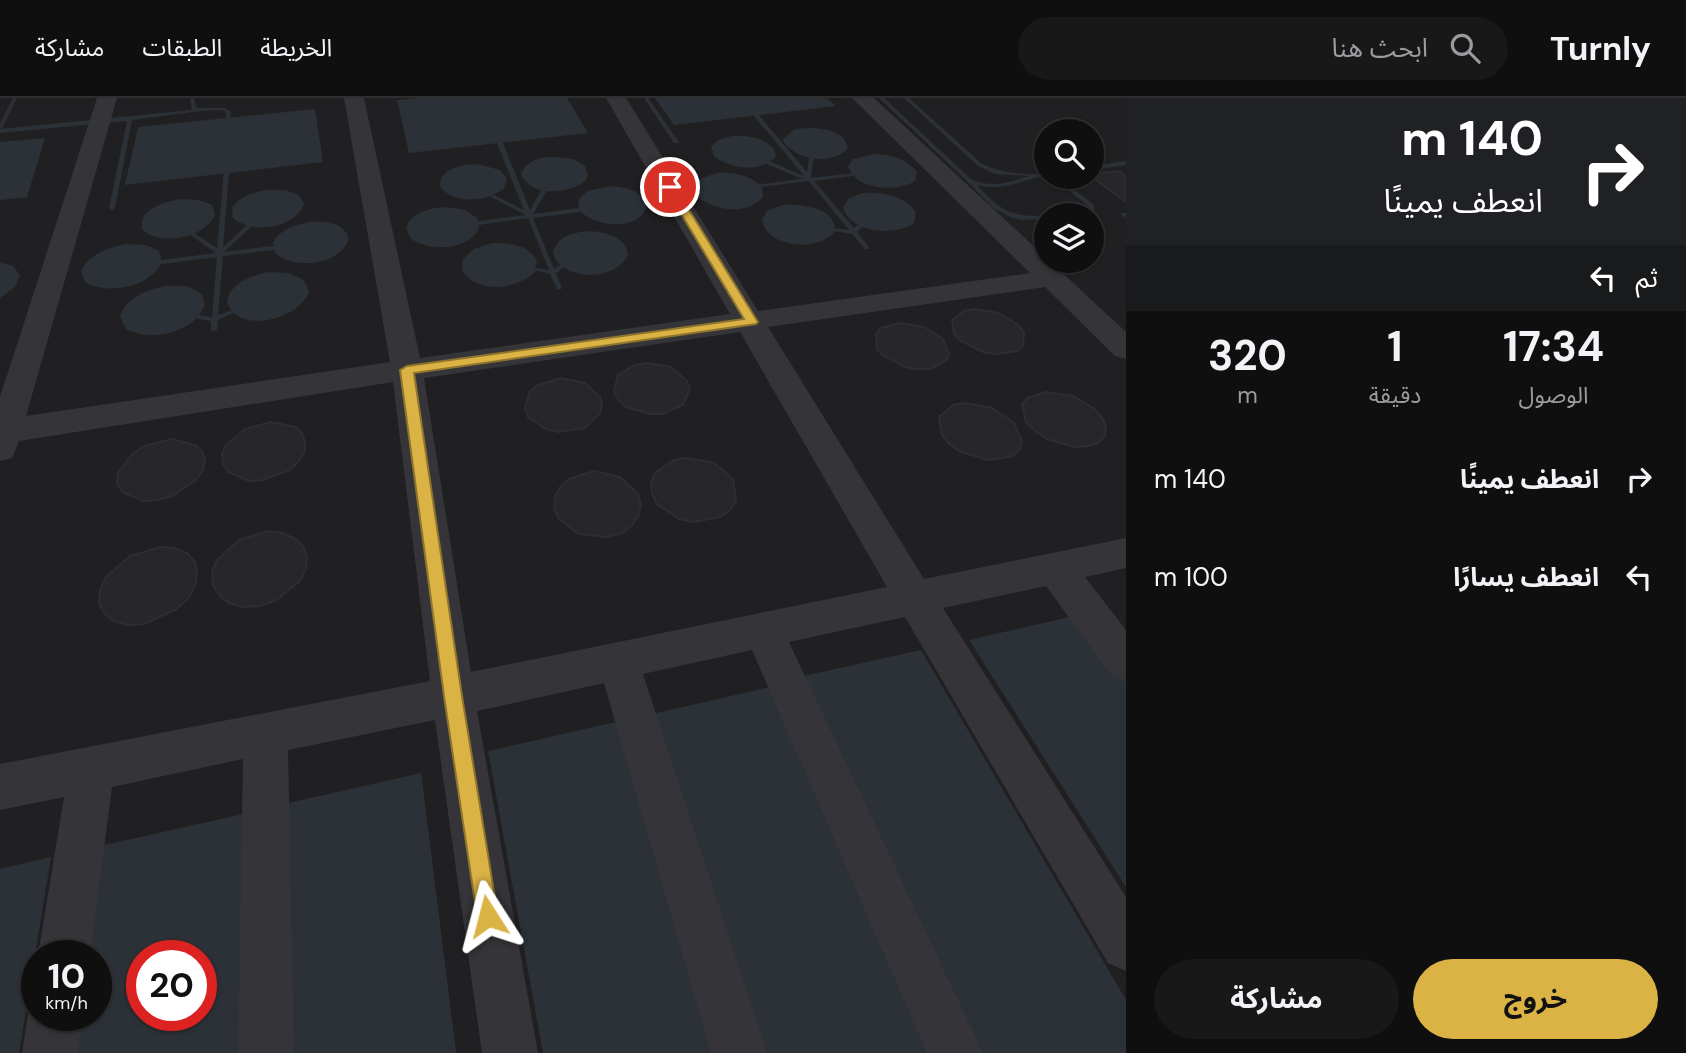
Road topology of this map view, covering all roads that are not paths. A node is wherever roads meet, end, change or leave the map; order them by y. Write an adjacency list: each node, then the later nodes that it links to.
1 (107, 98): 9 (lane)
2 (354, 98): 8 (lane)
3 (616, 98): 6 (lane)
4 (862, 98): 5 (lane)
5 (1050, 278): 6 (lane); 7 (lane)
6 (752, 322): 8 (lane); 12 (lane)
7 (1126, 349)
8 (407, 370): 9 (lane); 16 (lane)
9 (2, 438)
10 (1126, 553): 11 (lane)
11 (1055, 568): 12 (lane); 15 (lane)
12 (914, 597): 13 (lane); 21 (lane)
13 (763, 629): 14 (lane); 27 (lane)
14 (618, 660): 16 (lane); 26 (lane)
15 (1126, 662)
16 (453, 696): 17 (lane); 25 (lane)
17 (266, 734): 18 (lane); 24 (lane)
18 (91, 769): 19 (lane); 20 (lane)
19 (0, 787)
20 (66, 940)
21 (1126, 945)
22 (53, 1031): 23 (lane)
23 (50, 1053)
24 (266, 1053)
25 (510, 1053)
26 (740, 1053)
27 (955, 1053)

